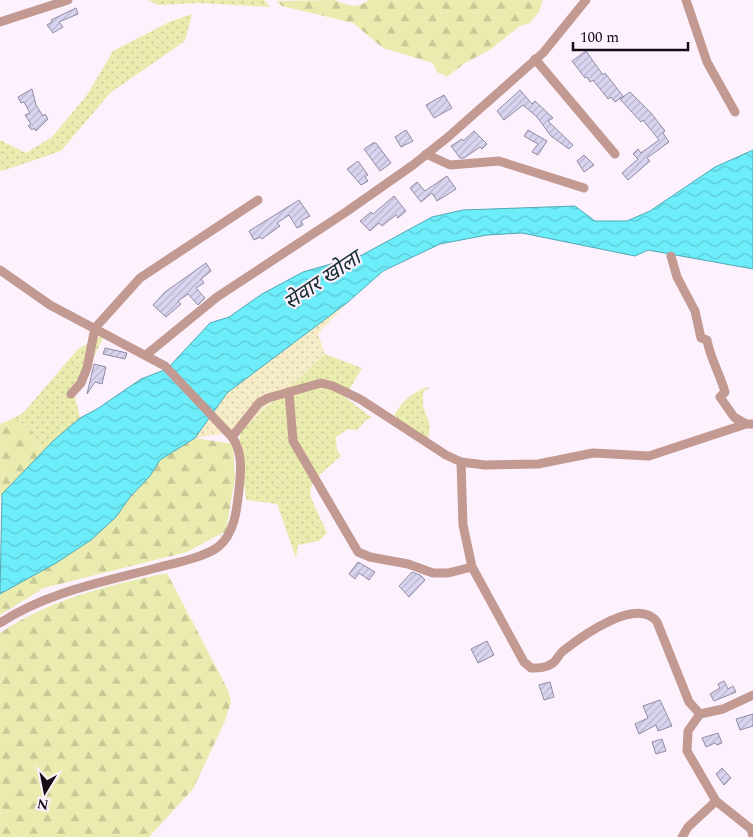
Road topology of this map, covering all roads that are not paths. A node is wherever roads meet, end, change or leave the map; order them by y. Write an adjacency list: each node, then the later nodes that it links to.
1 (68, 0): 4 (street)
2 (586, 0): 5 (street)
3 (686, 0): 6 (street)
4 (0, 22)
5 (536, 59): 7 (street); 8 (street)
6 (735, 112)
7 (426, 154): 9 (street); 14 (street)
8 (615, 154)
9 (584, 188)
10 (258, 200): 13 (street)
11 (671, 256): 17 (street)
12 (0, 270): 13 (street)
13 (95, 328): 14 (street); 16 (street)
14 (146, 355): 18 (street)
15 (288, 392): 18 (street); 19 (street); 20 (street)
16 (72, 394)
17 (749, 424): 19 (street)
18 (232, 437): 21 (street)
19 (461, 462): 20 (street)
20 (472, 567): 23 (street)
21 (0, 623)
22 (753, 695): 23 (street)
23 (700, 714): 24 (street)
24 (716, 801): 25 (street); 26 (street)
25 (753, 836)
26 (682, 837)

